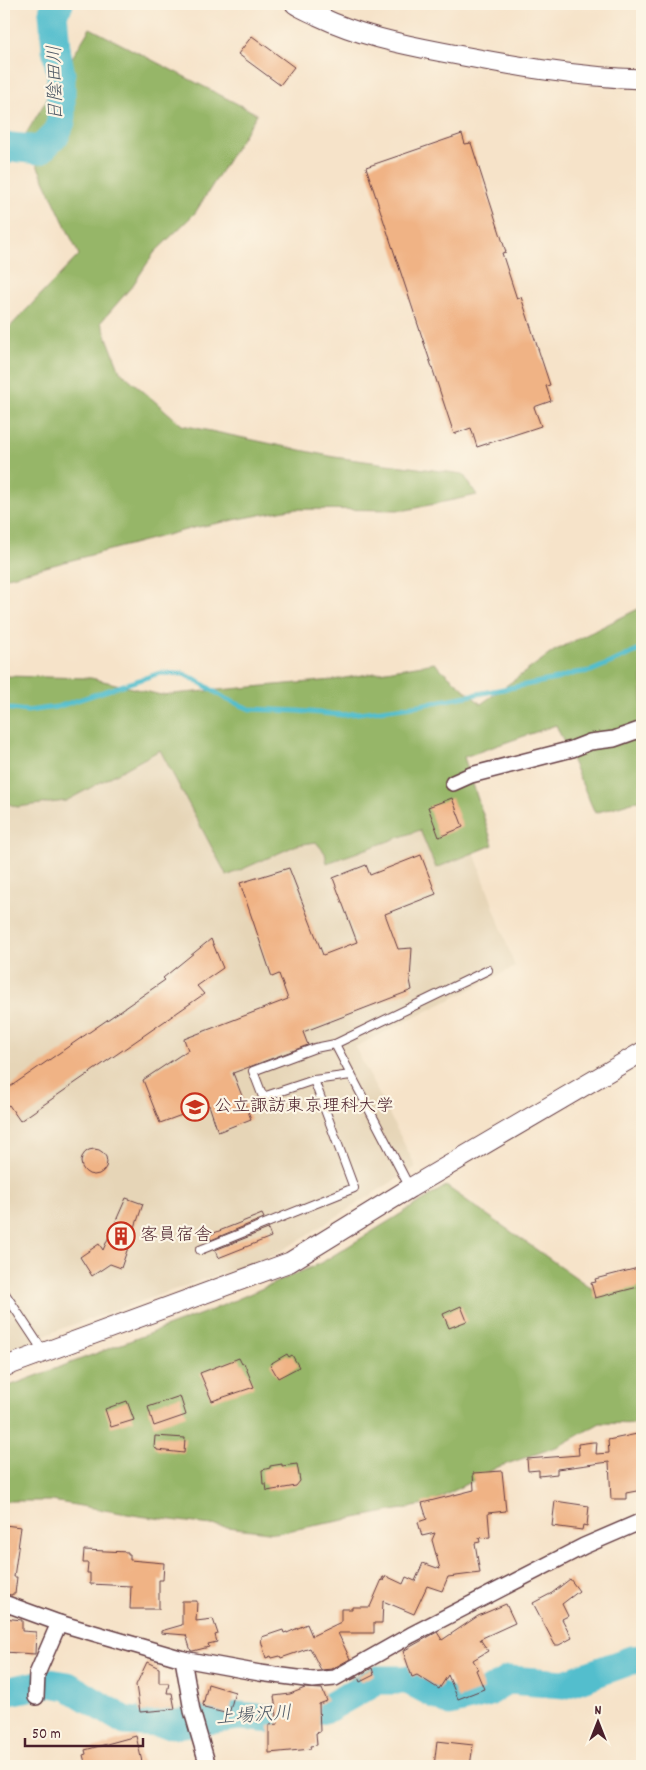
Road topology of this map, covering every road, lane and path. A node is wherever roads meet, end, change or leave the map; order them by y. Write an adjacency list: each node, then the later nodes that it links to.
1 (295, 4): 2 (street)
2 (642, 79)
3 (642, 729): 4 (street)
4 (453, 783)
5 (488, 970): 6 (lane)
6 (335, 1044): 8 (lane); 9 (lane)
7 (642, 1052): 10 (street)
8 (351, 1075): 9 (lane); 10 (lane)
9 (314, 1080): 11 (lane)
10 (410, 1188): 13 (street)
11 (200, 1250)
12 (4, 1292): 13 (lane)
13 (44, 1353): 14 (street)
14 (4, 1367)
15 (642, 1521): 18 (street)
16 (4, 1603): 17 (street)
17 (59, 1623): 18 (street); 19 (street)
18 (183, 1659): 20 (street)
19 (36, 1697)
20 (208, 1766)

